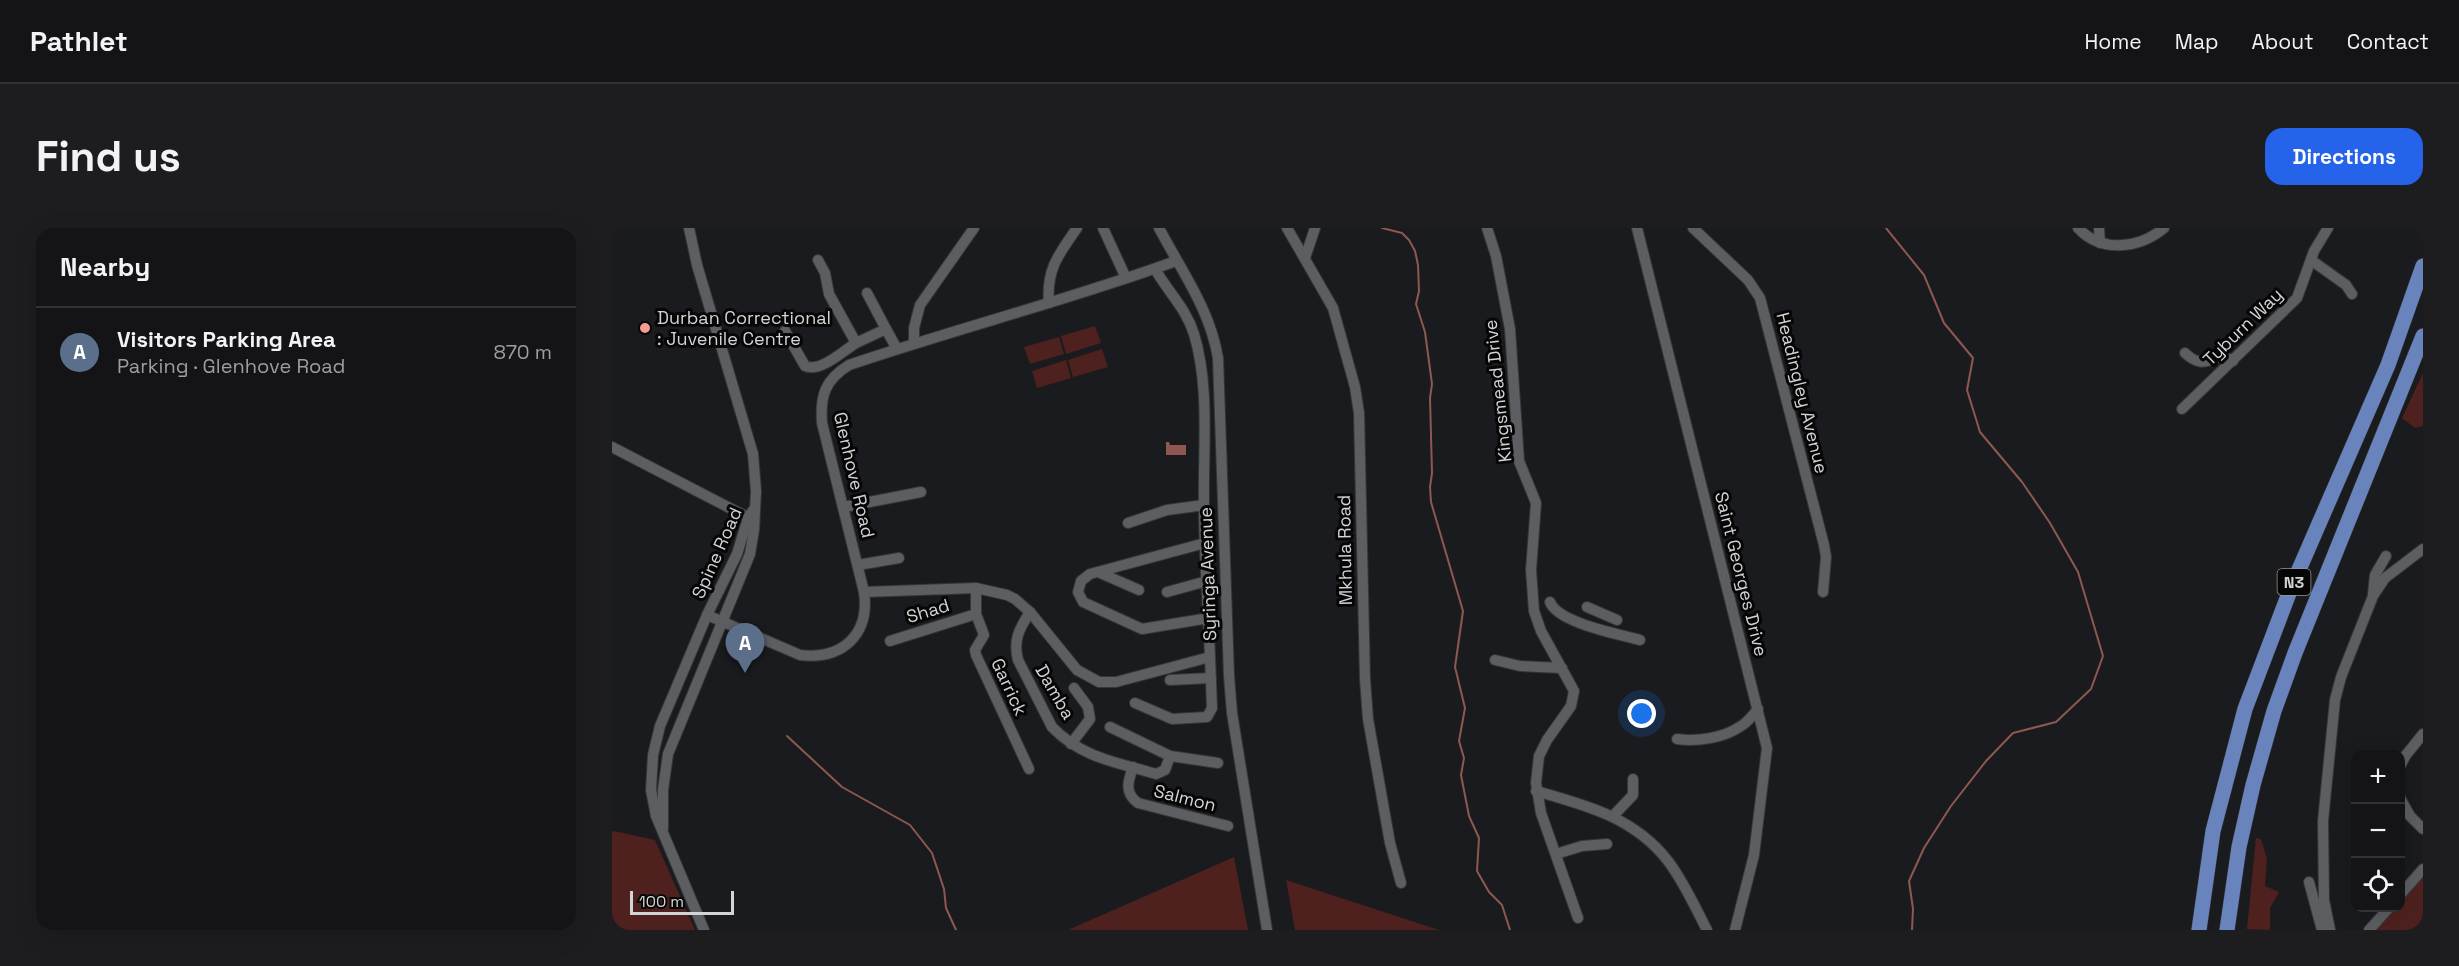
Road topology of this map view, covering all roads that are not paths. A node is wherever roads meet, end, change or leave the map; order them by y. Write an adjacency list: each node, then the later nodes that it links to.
1 (689, 228): 39 (street, Spine Road)
2 (974, 228): 29 (street)
3 (1077, 228): 25 (street)
4 (1103, 228): 22 (street)
5 (1159, 228): 19 (street, Syringa Avenue)
6 (1287, 228): 16 (street, Mkhula Road)
7 (1315, 228): 16 (street)
8 (1487, 228): 66 (street, Kingsmead Drive)
9 (1637, 228): 73 (street, Saint Georges Drive)
10 (1693, 228): 52 (street, Headingley Avenue)
11 (2078, 228): 15 (street)
12 (2099, 228): 15 (street)
13 (2164, 228): 15 (street)
14 (2328, 228): 18 (street, Tyburn Way)
15 (2100, 243)
16 (1305, 258): 97 (street, Mkhula Road)
17 (818, 260): 30 (street)
18 (2311, 260): 24 (street); 33 (street, Tyburn Way)
19 (1176, 261): 21 (street, Glenhove Road); 102 (street, Syringa Avenue)
20 (2423, 266): 105 (highway, N3)
21 (1155, 269): 22 (street, Glenhove Road); 37 (street)
22 (1126, 278): 25 (street, Glenhove Road)
23 (867, 293): 26 (street)
24 (2352, 294)
25 (1048, 303): 29 (street, Glenhove Road)
26 (886, 329): 30 (street); 31 (street)
27 (785, 332): 30 (street)
28 (2423, 336): 106 (highway, N3)
29 (914, 342): 31 (street, Glenhove Road)
30 (856, 343)
31 (897, 349): 38 (street, Glenhove Road)
32 (2185, 352): 33 (street)
33 (2233, 361): 34 (street, Tyburn Way)
34 (2182, 409)
35 (612, 447): 39 (street)
36 (921, 492): 38 (street)
37 (1204, 505): 40 (street); 41 (street)
38 (844, 507): 45 (street, Glenhove Road)
39 (752, 519): 58 (street, Spine Road); 61 (street, Spine Road)
40 (1128, 523)
41 (1206, 543): 46 (street); 47 (street)
42 (2423, 549): 53 (street)
43 (2386, 556): 53 (street)
44 (899, 558): 45 (street)
45 (858, 565): 50 (street, Glenhove Road)
46 (1098, 572): 49 (street); 59 (street)
47 (1207, 581): 51 (street); 59 (street)
48 (976, 588): 50 (street); 56 (street); 57 (street, Garrick)
49 (1139, 590)
50 (864, 592): 61 (street, Glenhove Road)
51 (1167, 592)
52 (1823, 592)
53 (2373, 596): 108 (street)
54 (1550, 602): 62 (street)
55 (1587, 607): 60 (street)
56 (1030, 612): 64 (street); 77 (street, Damba)
57 (976, 614): 63 (street, Shad); 82 (street, Garrick)
58 (707, 615): 61 (street, Glenhove Road); 70 (street, Spine Road)
59 (1209, 618): 64 (street)
60 (1617, 620)
61 (723, 622): 71 (street, Spine Road)
62 (1640, 640)
63 (890, 641)
64 (1210, 657): 67 (street)
65 (1495, 660): 66 (street)
66 (1563, 668): 83 (street, Kingsmead Drive)
67 (1211, 678): 68 (street); 72 (street)
68 (1170, 680)
69 (1074, 688): 77 (street)
70 (674, 692): 71 (street); 91 (street, Spine Road)
71 (690, 700): 91 (street, Spine Road)
72 (1135, 703)
73 (1758, 710): 76 (street); 104 (street, Saint Georges Drive)
74 (1110, 727): 78 (street)
75 (2423, 734): 79 (street)
76 (1677, 739)
77 (1071, 744): 81 (street, Damba)
78 (1170, 756): 80 (street); 81 (street, Damba)
79 (2405, 757)
80 (1218, 763)
81 (1133, 767): 90 (street, Salmon)
82 (1029, 769)
83 (1536, 773): 85 (street, Kingsmead Drive); 86 (street)
84 (1633, 779): 89 (street)
85 (1536, 790): 86 (street); 88 (street, Kingsmead Drive)
86 (1556, 796): 88 (street); 89 (street)
87 (2403, 804): 92 (street)
88 (1541, 813): 94 (street, Kingsmead Drive)
89 (1613, 816): 103 (street)
90 (1228, 826)
91 (663, 828): 101 (street, Spine Road)
92 (2423, 829)
93 (1607, 844): 94 (street)
94 (1556, 854): 100 (street, Kingsmead Drive)
95 (2423, 869): 98 (street)
96 (2309, 882): 107 (street)
97 (1401, 883)
98 (2405, 889)
99 (2386, 912): 109 (street)
100 (1578, 918)
101 (704, 930)
102 (1267, 930)
103 (1707, 930)
104 (1735, 930)
105 (2199, 930)
106 (2227, 930)
107 (2322, 930)
108 (2330, 930)
109 (2370, 930)

